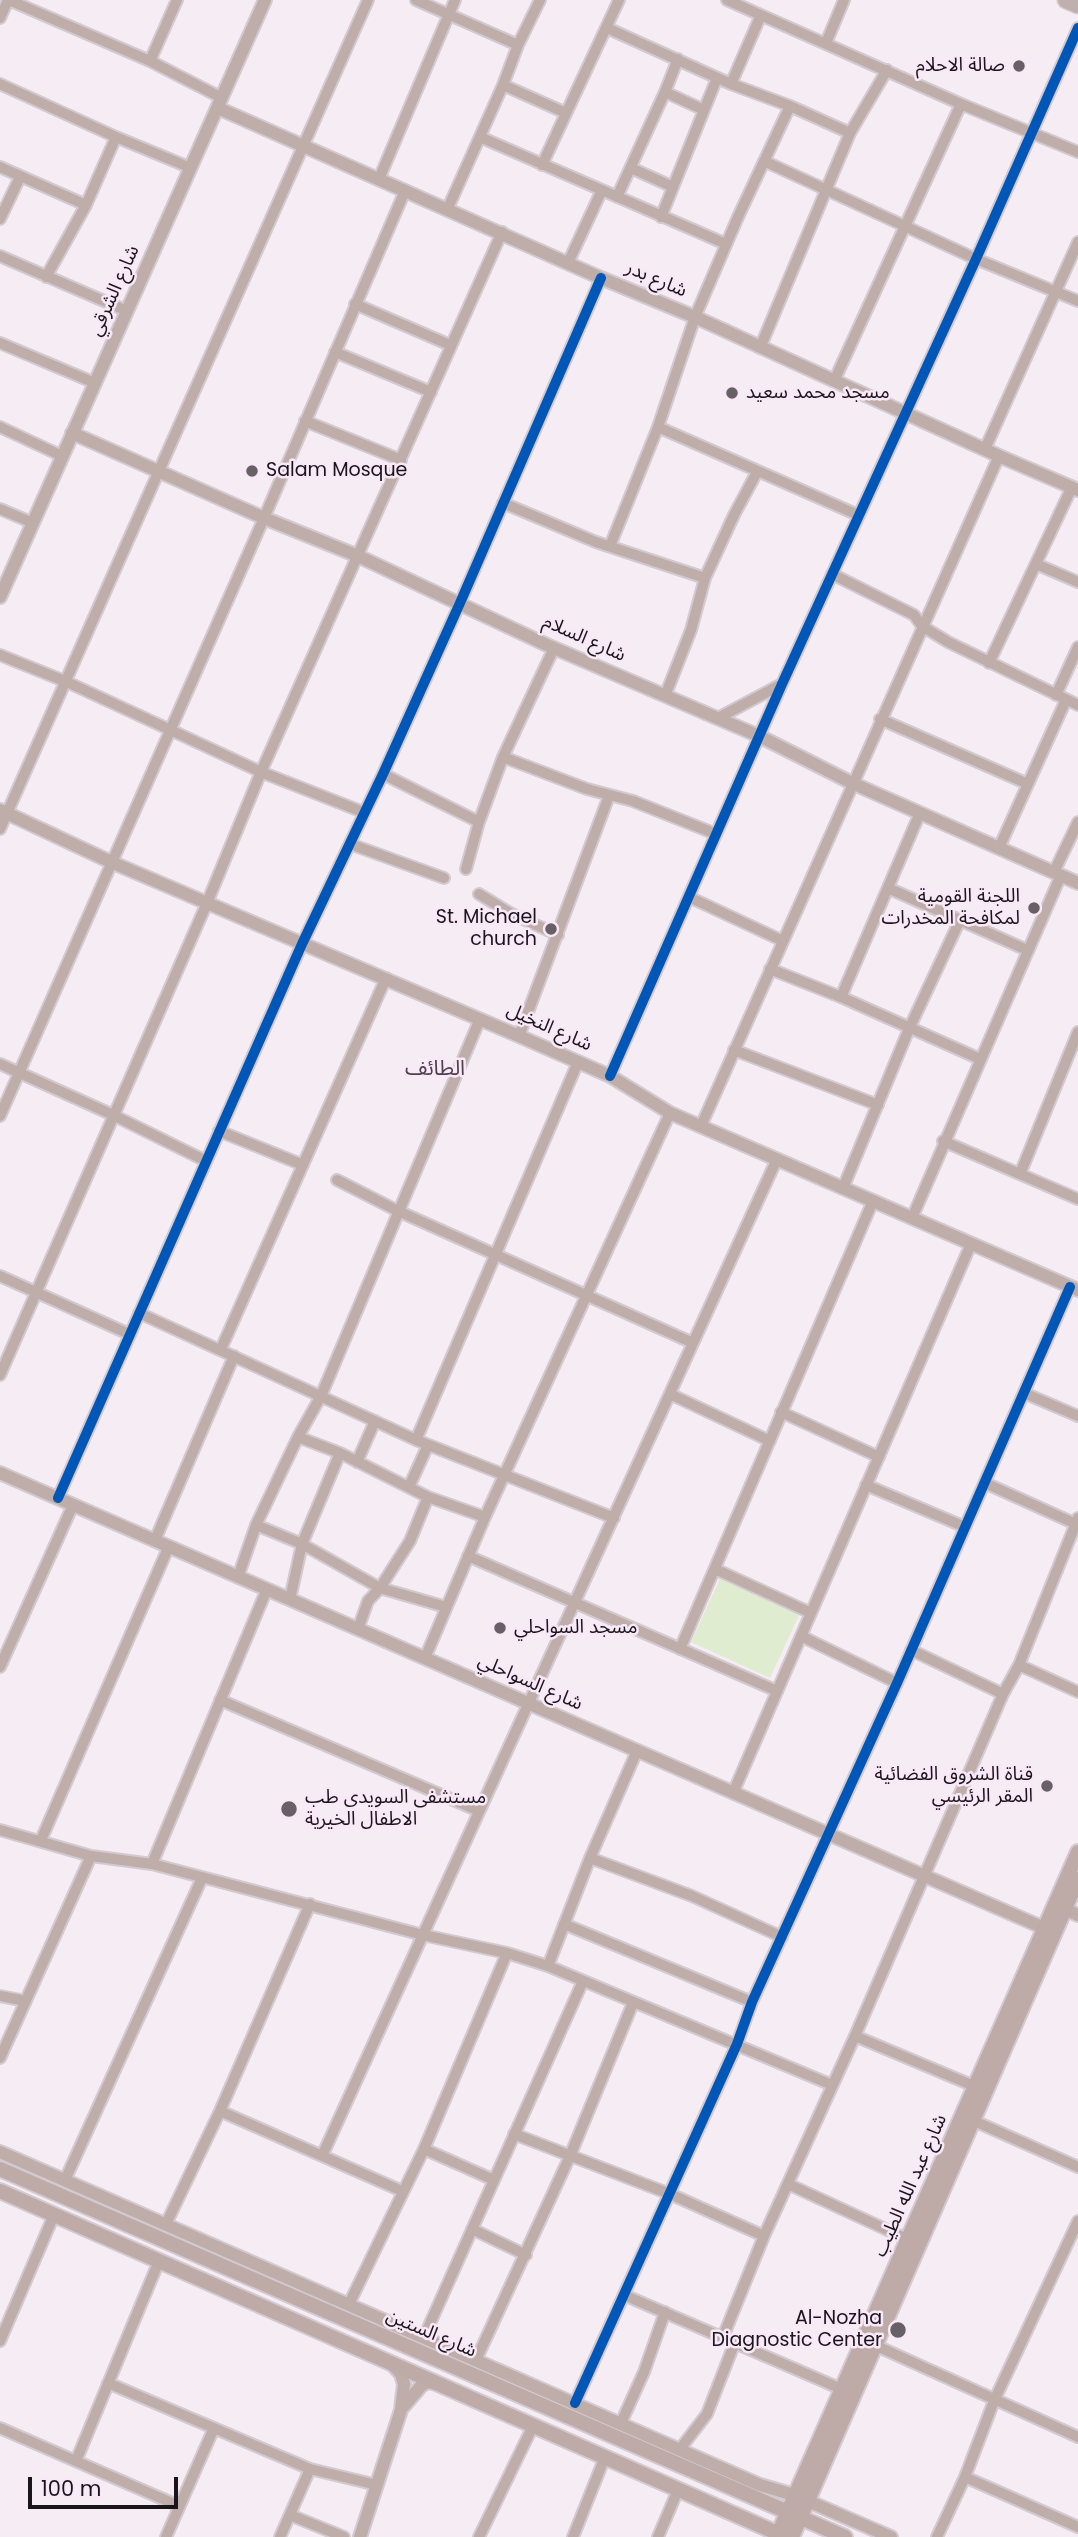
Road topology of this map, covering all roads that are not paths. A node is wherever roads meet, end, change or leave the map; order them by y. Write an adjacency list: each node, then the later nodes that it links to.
1 (9, 0): 15 (street); 22 (street)
2 (177, 0): 22 (street)
3 (265, 0): 29 (street, شارع الشرقي)
4 (368, 0): 38 (street)
5 (416, 0): 13 (street)
6 (455, 0): 13 (street)
7 (540, 0): 20 (street)
8 (619, 0): 17 (street)
9 (727, 0): 14 (street)
10 (844, 0): 18 (street)
11 (1066, 0): 12 (main road)
12 (1078, 5)
13 (448, 13): 20 (street); 46 (street)
14 (761, 15): 18 (street); 26 (street)
15 (0, 18)
16 (1078, 27): 19 (street)
17 (607, 28): 21 (street); 33 (street)
18 (826, 43): 23 (street)
19 (1074, 43): 35 (street)
20 (518, 45): 27 (street)
21 (678, 59): 24 (street); 28 (street)
22 (150, 61): 29 (street)
23 (887, 70): 30 (street); 34 (street)
24 (717, 78): 26 (street); 32 (street)
25 (0, 84): 36 (street)
26 (731, 84): 31 (street)
27 (503, 85): 33 (street); 37 (street)
28 (665, 92): 32 (street); 44 (street)
29 (220, 103): 38 (street, شارع بدر); 43 (street, شارع الشرقي)
30 (961, 104): 35 (street); 56 (street)
31 (790, 106): 34 (street); 40 (street)
32 (704, 110): 47 (street)
33 (566, 113): 41 (street)
34 (850, 133): 49 (street)
35 (1033, 133): 39 (street); 61 (street)
36 (116, 137): 43 (street); 52 (street)
37 (480, 137): 41 (street); 53 (street)
38 (305, 146): 46 (street, شارع بدر); 86 (street)
39 (1078, 152)
40 (764, 162): 49 (street); 59 (street)
41 (542, 165): 48 (street)
42 (0, 167): 45 (street)
43 (191, 167): 68 (street, شارع الشرقي)
44 (631, 168): 47 (street); 51 (street)
45 (20, 177): 52 (street); 55 (street)
46 (379, 179): 50 (street, شارع بدر)
47 (673, 187): 54 (street)
48 (602, 190): 51 (street); 62 (street)
49 (825, 190): 56 (street); 72 (street)
50 (405, 191): 53 (street, شارع بدر); 67 (street)
51 (617, 197): 54 (street)
52 (86, 205): 63 (street)
53 (448, 208): 57 (street, شارع بدر)
54 (661, 217): 59 (street)
55 (0, 219)
56 (903, 226): 61 (street); 74 (street)
57 (502, 232): 62 (street, شارع بدر); 71 (street)
58 (1078, 242): 65 (street)
59 (726, 244): 69 (street)
60 (0, 256): 63 (street)
61 (976, 259): 65 (street); 77 (street)
62 (568, 262): 64 (street, شارع بدر)
63 (47, 278): 68 (street)
64 (601, 278): 69 (street, شارع بدر); 89 (street)
65 (1058, 292): 66 (street); 82 (street)
66 (1078, 301)
67 (355, 304): 71 (street); 73 (street)
68 (127, 311): 75 (street, شارع الشرقي)
69 (695, 317): 72 (street, شارع بدر); 80 (street)
70 (0, 343): 75 (street)
71 (450, 345): 76 (street)
72 (760, 348): 74 (street, شارع بدر)
73 (335, 352): 76 (street); 78 (street)
74 (835, 379): 77 (street, شارع بدر)
75 (95, 383): 81 (street, شارع الشرقي)
76 (431, 392): 85 (street)
77 (907, 412): 82 (street, شارع بدر); 91 (street)
78 (305, 421): 85 (street); 92 (street)
79 (0, 427): 83 (street)
80 (658, 427): 87 (street); 94 (street)
81 (72, 433): 83 (street, شارع الشرقي); 86 (street, شارع السلام)
82 (985, 449): 84 (street, شارع بدر)
83 (62, 456): 93 (street, شارع الشرقي)
84 (999, 456): 88 (street, شارع بدر); 102 (street)
85 (401, 460): 95 (street)
86 (159, 471): 92 (street, شارع السلام); 107 (street)
87 (757, 472): 91 (street); 98 (street)
88 (1076, 489): 96 (street)
89 (503, 503): 94 (street); 101 (street)
90 (0, 509): 93 (street)
91 (858, 515): 97 (street)
92 (264, 518): 95 (street, شارع السلام); 114 (street)
93 (33, 523): 100 (street, شارع الشرقي)
94 (610, 546): 98 (street)
95 (358, 556): 101 (street, شارع السلام); 117 (street)
96 (1036, 564): 99 (street); 106 (street)
97 (832, 574): 102 (street); 108 (street)
98 (705, 578): 109 (street)
99 (1078, 582)
100 (0, 597)
101 (460, 603): 104 (street, شارع السلام); 118 (street)
102 (922, 626): 106 (street); 113 (street)
103 (1078, 647): 110 (street)
104 (554, 648): 109 (street, شارع السلام); 116 (street)
105 (0, 655): 107 (street)
106 (989, 663): 110 (street)
107 (67, 682): 114 (street); 122 (street)
108 (782, 684): 112 (street); 115 (street)
109 (665, 696): 112 (street, شارع السلام)
110 (1061, 697): 111 (street); 120 (street)
111 (1078, 705)
112 (718, 718): 115 (street, شارع السلام)
113 (880, 719): 119 (street); 120 (street)
114 (170, 730): 117 (street); 131 (street)
115 (759, 736): 119 (street, شارع السلام); 128 (street)
116 (503, 757): 121 (street); 125 (street)
117 (261, 772): 123 (street); 139 (street)
118 (383, 774): 123 (street); 125 (street)
119 (852, 783): 124 (street, شارع السلام); 142 (street)
120 (1028, 784): 130 (street)
121 (609, 796): 128 (street); 141 (street)
122 (3, 812): 127 (street); 131 (street, شارع النخيل)
123 (363, 812): 129 (street)
124 (920, 813): 130 (street, شارع السلام); 136 (street)
125 (479, 822): 132 (street)
126 (1078, 822): 133 (street)
127 (0, 829)
128 (716, 834): 138 (street)
129 (350, 844): 134 (street); 143 (street)
130 (999, 848): 133 (street, شارع السلام)
131 (111, 862): 139 (street, شارع النخيل); 156 (street)
132 (466, 869)
133 (1057, 874): 135 (street, شارع السلام); 144 (street)
134 (444, 878)
135 (1078, 883)
136 (888, 888): 140 (street); 147 (street)
137 (479, 894): 141 (street)
138 (689, 898): 142 (street); 157 (street)
139 (207, 903): 143 (street, شارع النخيل); 160 (street)
140 (960, 920): 144 (street); 149 (street)
141 (558, 935): 151 (street)
142 (783, 941): 145 (street)
143 (302, 944): 146 (street, شارع النخيل); 163 (street)
144 (1027, 950): 153 (street)
145 (770, 969): 147 (street); 152 (street)
146 (386, 978): 148 (street, شارع النخيل); 167 (street)
147 (841, 997): 149 (street)
148 (480, 1019): 151 (street, شارع النخيل); 173 (street)
149 (909, 1029): 153 (street); 158 (street)
150 (1078, 1032): 168 (street)
151 (519, 1036): 154 (street, شارع النخيل)
152 (734, 1050): 158 (street); 162 (street)
153 (980, 1059): 164 (street)
154 (578, 1062): 157 (street, شارع النخيل); 176 (street)
155 (0, 1064): 156 (street)
156 (19, 1073): 160 (street); 161 (street)
157 (610, 1076): 159 (street, شارع النخيل)
158 (878, 1105): 170 (street)
159 (670, 1113): 162 (street, شارع النخيل); 180 (street)
160 (113, 1115): 166 (street); 179 (street)
161 (0, 1116)
162 (701, 1126): 165 (street, شارع النخيل)
163 (219, 1131): 166 (street); 167 (street)
164 (943, 1141): 168 (street); 174 (street)
165 (777, 1160): 170 (street, شارع النخيل); 183 (street)
166 (206, 1161): 181 (street)
167 (303, 1165): 184 (street)
168 (1020, 1174): 171 (street)
169 (337, 1180): 173 (street)
170 (843, 1188): 172 (street, شارع النخيل)
171 (1078, 1199)
172 (873, 1201): 174 (street, شارع النخيل); 190 (street)
173 (398, 1211): 176 (street); 189 (street)
174 (912, 1218): 175 (street, شارع النخيل)
175 (971, 1244): 178 (street, شارع النخيل); 198 (street)
176 (495, 1255): 180 (street); 194 (street)
177 (0, 1276): 179 (street)
178 (1074, 1288): 188 (street)
179 (36, 1292): 182 (street); 186 (street)
180 (587, 1296): 183 (street); 201 (street)
181 (139, 1313): 182 (street); 184 (street)
182 (129, 1334): 206 (street)
183 (693, 1343): 187 (street)
184 (220, 1349): 185 (street)
185 (234, 1356): 189 (street); 213 (street)
186 (0, 1375)
187 (670, 1394): 195 (street); 209 (street)
188 (1024, 1394): 191 (street); 202 (street)
189 (321, 1396): 192 (street); 193 (street)
190 (781, 1412): 195 (street); 198 (street)
191 (1078, 1416)
192 (375, 1421): 194 (street); 199 (street)
193 (298, 1437): 197 (street); 211 (street)
194 (416, 1440): 196 (street)
195 (770, 1441): 217 (street)
196 (428, 1445): 201 (street); 204 (street)
197 (340, 1453): 199 (street); 214 (street)
198 (879, 1457): 203 (street)
199 (358, 1461): 204 (street)
200 (0, 1473): 206 (street, شارع السواحلي)
201 (505, 1474): 208 (street); 209 (street)
202 (985, 1483): 210 (street); 212 (street)
203 (866, 1485): 212 (street); 224 (street)
204 (409, 1487): 205 (street)
205 (428, 1497): 208 (street); 219 (street)
206 (58, 1498): 207 (street, شارع السواحلي)
207 (74, 1505): 213 (street, شارع السواحلي); 231 (street)
208 (485, 1517): 216 (street)
209 (614, 1518): 222 (street)
210 (1077, 1521): 230 (street)
211 (256, 1525): 214 (street); 218 (street)
212 (965, 1527): 228 (street)
213 (155, 1540): 215 (street, شارع السواحلي)
214 (302, 1544): 219 (street); 221 (street)
215 (169, 1546): 218 (street, شارع السواحلي); 243 (street)
216 (468, 1556): 222 (street); 223 (street)
217 (715, 1569): 224 (street); 227 (street)
218 (238, 1577): 220 (street, شارع السواحلي)
219 (380, 1588): 223 (street); 225 (street)
220 (267, 1589): 221 (street, شارع السواحلي); 236 (street)
221 (290, 1599): 225 (street, شارع السواحلي)
222 (575, 1603): 227 (street); 237 (street)
223 (446, 1607): 229 (street)
224 (811, 1613): 226 (street)
225 (358, 1629): 229 (street, شارع السواحلي)
226 (801, 1636): 232 (street); 233 (street)
227 (680, 1649): 233 (street)
228 (911, 1650): 232 (street); 235 (street)
229 (425, 1658): 237 (street, شارع السواحلي)
230 (1019, 1664): 234 (street); 235 (street)
231 (0, 1667)
232 (897, 1683): 242 (street)
233 (777, 1691): 239 (street)
234 (1078, 1692)
235 (1003, 1694): 248 (street)
236 (220, 1700): 240 (street); 247 (street)
237 (529, 1703): 238 (street, شارع السواحلي); 240 (street)
238 (637, 1751): 239 (street, شارع السواحلي); 246 (street)
239 (733, 1793): 242 (street, شارع السواحلي)
240 (479, 1811): 255 (street)
241 (0, 1830): 243 (street)
242 (828, 1834): 248 (street, شارع السواحلي); 256 (street)
243 (41, 1840): 245 (street)
244 (1078, 1852): 252 (main road, شارع عبد الله الطيب)
245 (91, 1856): 247 (street); 261 (street)
246 (590, 1858): 253 (street); 256 (street)
247 (152, 1864): 249 (street)
248 (924, 1876): 254 (street, شارع السواحلي); 264 (street)
249 (202, 1878): 251 (street); 278 (street)
250 (1078, 1879): 252 (main road, شارع عبد الله الطيب)
251 (310, 1904): 255 (street); 269 (street)
252 (1066, 1910): 254 (main road, شارع عبد الله الطيب)
253 (564, 1924): 258 (street); 262 (street)
254 (1049, 1931): 268 (main road, شارع عبد الله الطيب)
255 (423, 1935): 257 (street); 275 (street)
256 (782, 1937): 262 (street)
257 (507, 1954): 258 (street); 272 (street)
258 (548, 1966): 259 (street)
259 (583, 1981): 263 (street); 271 (street)
260 (0, 1996): 261 (street)
261 (26, 2001): 266 (street)
262 (752, 2002): 265 (street)
263 (633, 2003): 265 (street); 274 (street)
264 (855, 2036): 267 (street); 268 (street)
265 (737, 2044): 267 (street); 283 (street)
266 (0, 2058)
267 (832, 2085): 280 (street)
268 (980, 2089): 270 (main road, شارع عبد الله الطيب); 289 (main road, شارع عبد الله الطيب)
269 (220, 2111): 275 (street); 286 (street)
270 (972, 2120): 276 (street); 299 (main road, شارع عبد الله الطيب)
271 (514, 2134): 274 (street); 279 (street)
272 (424, 2149): 279 (street); 282 (street)
273 (0, 2152): 278 (street)
274 (570, 2156): 283 (street); 290 (street)
275 (322, 2157): 282 (street)
276 (1078, 2167)
277 (0, 2169): 304 (main road, شارع الستين)
278 (65, 2180): 286 (street)
279 (494, 2180): 287 (street)
280 (788, 2184): 288 (street); 289 (street)
281 (0, 2191): 284 (main road)
282 (402, 2191): 293 (street)
283 (670, 2194): 288 (street); 292 (street)
284 (54, 2215): 291 (main road); 297 (street)
285 (1078, 2221): 306 (street)
286 (166, 2224): 293 (street)
287 (472, 2229): 290 (street); 295 (street)
288 (764, 2236): 296 (street)
289 (908, 2240): 299 (main road, شارع عبد الله الطيب)
290 (526, 2255): 300 (street)
291 (159, 2261): 301 (main road); 302 (street)
292 (624, 2295): 294 (street); 307 (street)
293 (349, 2304): 295 (street)
294 (665, 2312): 296 (street); 309 (street)
295 (424, 2337): 300 (street)
296 (723, 2337): 298 (street)
297 (0, 2341)
298 (735, 2342): 305 (street); 314 (street)
299 (869, 2343): 305 (main road, شارع عبد الله الطيب); 306 (street)
300 (476, 2360): 304 (street)
301 (391, 2363): 303 (main road); 308 (street)
302 (108, 2383): 312 (street); 316 (street)
303 (438, 2384): 308 (street); 310 (main road)
304 (522, 2387): 307 (street); 323 (main road, شارع الستين)
305 (848, 2392): 321 (main road, شارع عبد الله الطيب)
306 (994, 2401): 313 (street); 318 (street)
307 (575, 2403): 309 (street)
308 (401, 2410): 319 (street)
309 (621, 2423): 314 (street)
310 (533, 2426): 315 (main road); 331 (street)
311 (0, 2428): 316 (street)
312 (214, 2428): 317 (street); 322 (street)
313 (1078, 2437)
314 (680, 2449): 321 (street)
315 (605, 2457): 320 (main road); 332 (street)
316 (76, 2461): 322 (street)
317 (310, 2469): 319 (street); 324 (street)
318 (965, 2477): 325 (street); 336 (street)
319 (377, 2486): 330 (street)
320 (678, 2490): 326 (main road); 333 (street)
321 (800, 2497): 323 (main road, شارع عبد الله الطيب); 335 (street)
322 (179, 2507): 327 (street)
323 (793, 2514): 326 (main road, شارع عبد الله الطيب); 334 (main road, شارع الستين)
324 (290, 2515): 328 (street); 329 (street)
325 (1078, 2527)
326 (783, 2536)
327 (166, 2537)
328 (280, 2537)
329 (344, 2537)
330 (360, 2537)
331 (479, 2537)
332 (573, 2537)
333 (658, 2537)
334 (845, 2537)
335 (891, 2537)
336 (937, 2537)

